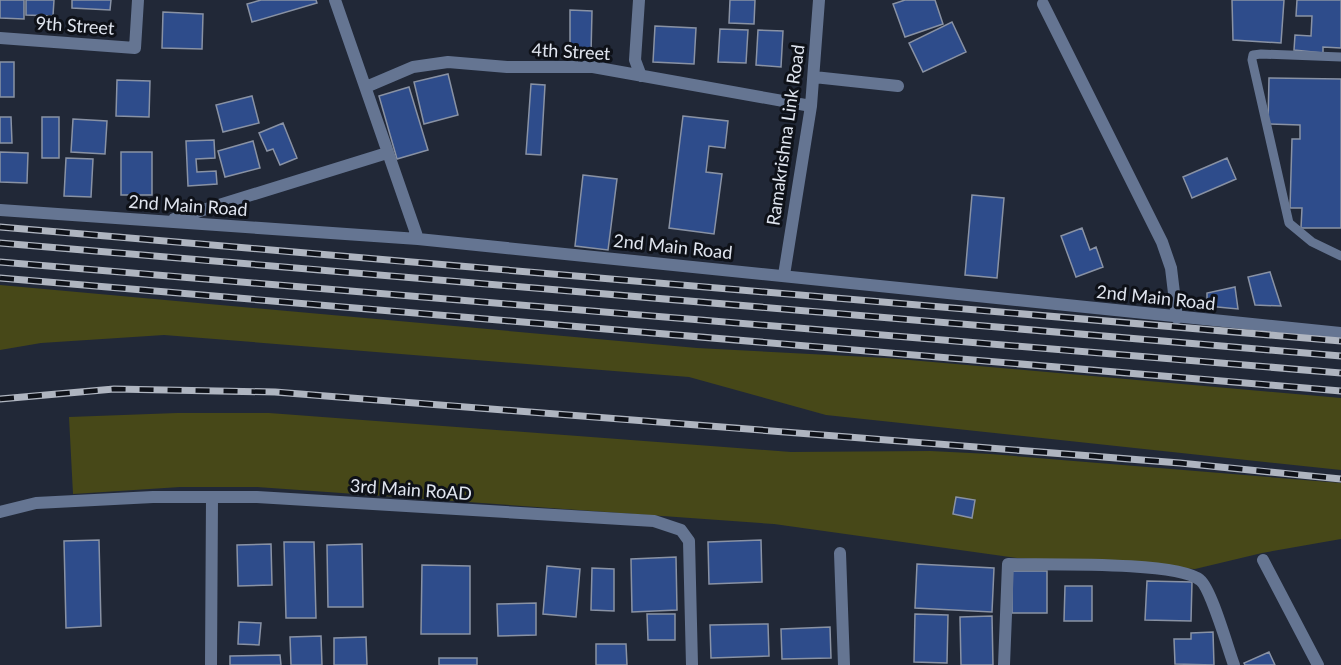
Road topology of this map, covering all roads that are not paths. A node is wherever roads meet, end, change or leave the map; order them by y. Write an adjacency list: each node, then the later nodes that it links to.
1 (138, 0): 6 (street, 9th Street)
2 (335, 0): 11 (street)
3 (639, 0): 8 (street)
4 (819, 0): 9 (street, Ramakrishna Link Road)
5 (1043, 4): 19 (street)
6 (0, 38)
7 (1341, 57): 17 (lane)
8 (640, 76): 11 (street, 4th Street); 12 (street, 4th Street)
9 (814, 77): 10 (street); 12 (street, Ramakrishna Link Road)
10 (898, 86)
11 (366, 87): 13 (street)
12 (811, 106): 18 (street, Ramakrishna Link Road)
13 (387, 153): 15 (street); 16 (street)
14 (0, 210): 15 (street, 2nd Main Road)
15 (166, 221): 16 (street, 2nd Main Road)
16 (418, 239): 18 (street, 2nd Main Road)
17 (1341, 255)
18 (784, 275): 19 (street, 2nd Main Road)
19 (1177, 318): 20 (street, 2nd Main Road)
20 (1341, 333)
21 (212, 497): 22 (street, 3rd Main RoAD); 25 (street); 26 (street, 3rd Main RoAD)
22 (0, 512)
23 (840, 553): 27 (street)
24 (1263, 560): 30 (street)
25 (211, 665)
26 (692, 665)
27 (844, 665)
28 (1004, 665): 29 (street)
29 (1234, 665)
30 (1318, 665)

